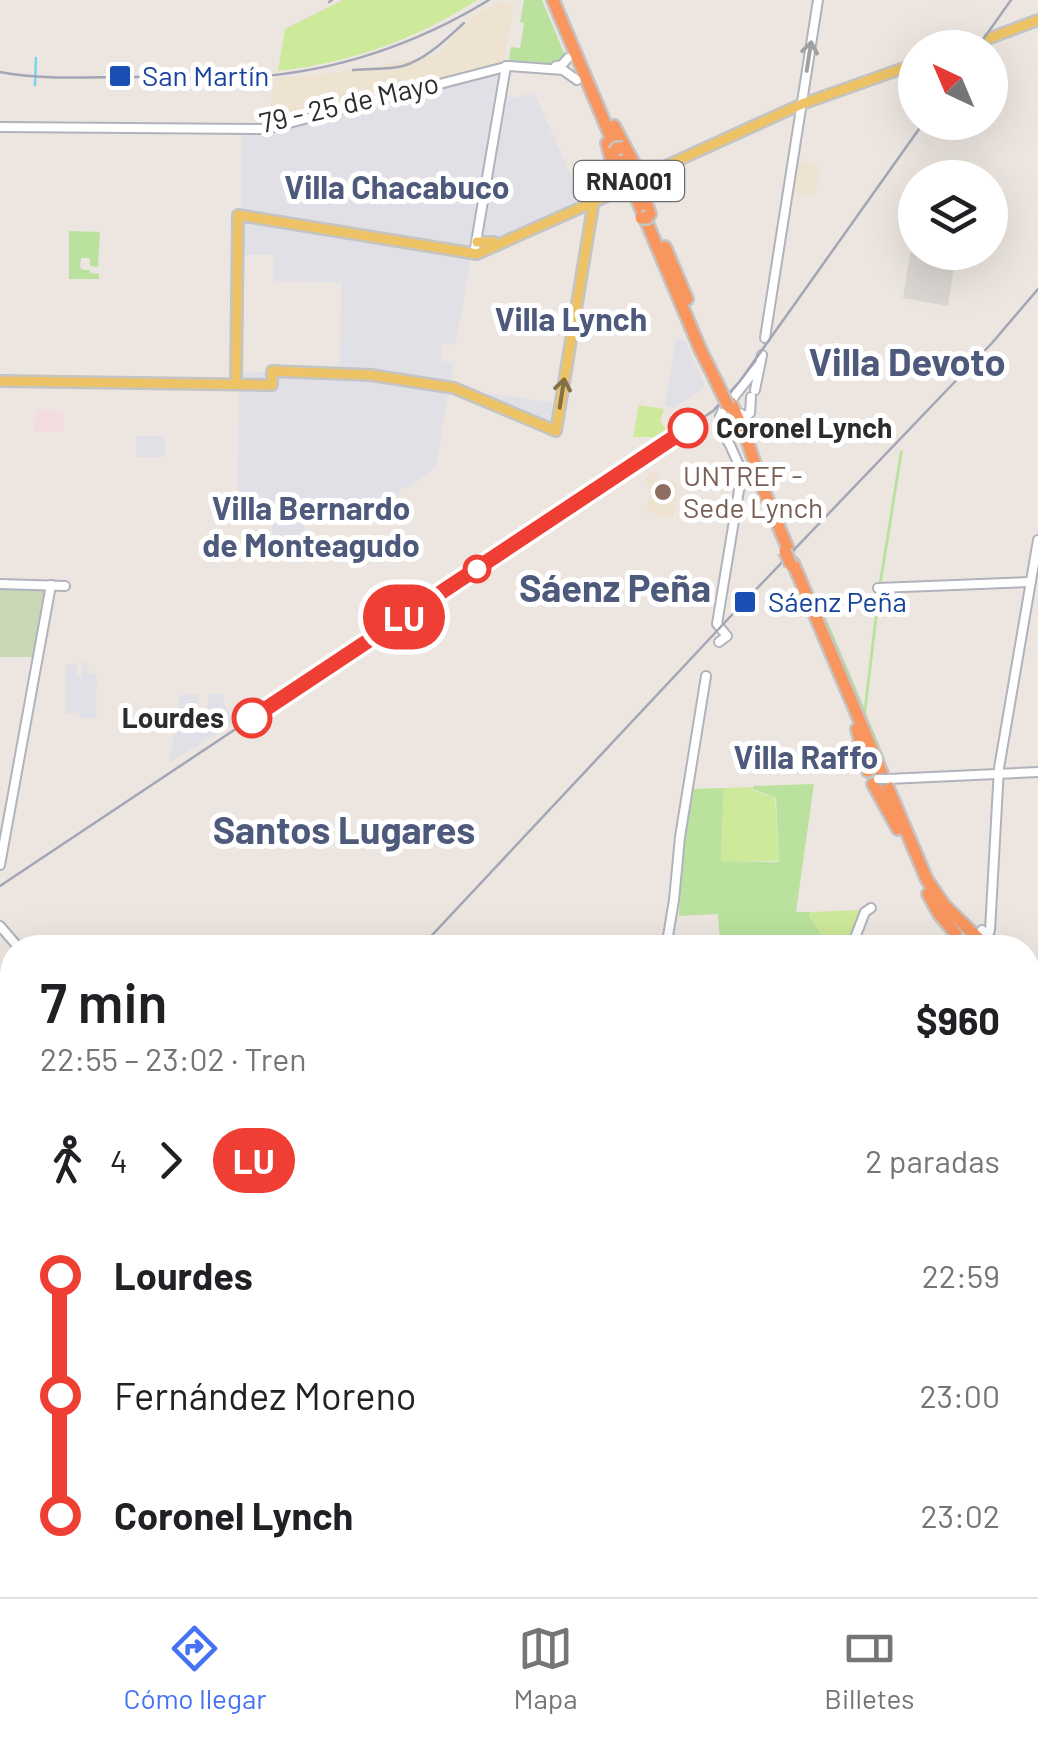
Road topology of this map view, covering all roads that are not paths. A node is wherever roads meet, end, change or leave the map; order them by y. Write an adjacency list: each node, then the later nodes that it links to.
1 (556, 0): 5 (highway, RNA001); 9 (highway, RNA001)
2 (818, 0): 10 (main road, one-way to 2)
3 (1038, 22): 4 (main road)
4 (1008, 32)
5 (573, 54): 6 (main road); 9 (highway, RNA001)
6 (506, 66): 8 (main road); 11 (main road, 79 - 25 de Mayo); 16 (main road); 18 (main road)
7 (898, 72): 10 (main road)
8 (578, 80)
9 (594, 94): 12 (highway); 12 (highway); 15 (highway, RNA001)
10 (802, 107): 13 (main road); 20 (main road)
11 (0, 126)
12 (619, 153): 13 (highway); 15 (highway, RNA001)
13 (628, 185): 14 (main road); 15 (highway)
14 (592, 200): 17 (main road); 18 (main road); 23 (main road, one-way to 14)
15 (644, 216): 19 (highway); 19 (highway)
16 (478, 240): 17 (main road); 18 (main road)
17 (494, 242): 18 (main road)
18 (474, 254): 23 (main road)
19 (693, 331): 25 (highway, bridge)
20 (765, 338)
21 (759, 365): 24 (main road)
22 (0, 381): 23 (main road)
23 (234, 382)
24 (750, 392): 25 (main road); 25 (main road)
25 (732, 404): 27 (main road); 29 (highway); 31 (highway)
26 (736, 434): 27 (main road)
27 (726, 439): 37 (main road)
28 (761, 463): 29 (highway)
29 (780, 531): 31 (highway)
30 (1038, 540): 33 (main road)
31 (786, 550): 32 (highway, bridge)
32 (792, 564): 38 (highway); 40 (highway)
33 (1031, 582): 35 (main road); 42 (main road)
34 (0, 585): 45 (main road)
35 (878, 588)
36 (799, 595): 38 (highway)
37 (723, 639)
38 (827, 651): 40 (highway)
39 (706, 676): 48 (main road)
40 (853, 710): 43 (highway); 43 (highway); 44 (highway)
41 (1038, 772): 42 (main road)
42 (998, 773): 43 (main road); 53 (main road)
43 (884, 779): 44 (highway); 44 (highway)
44 (912, 850): 46 (highway)
45 (0, 866)
46 (927, 884): 50 (highway); 51 (highway); 52 (highway)
47 (868, 908): 49 (main road)
48 (668, 935)
49 (855, 935)
50 (949, 935)
51 (979, 935)
52 (980, 935)
53 (986, 935)

